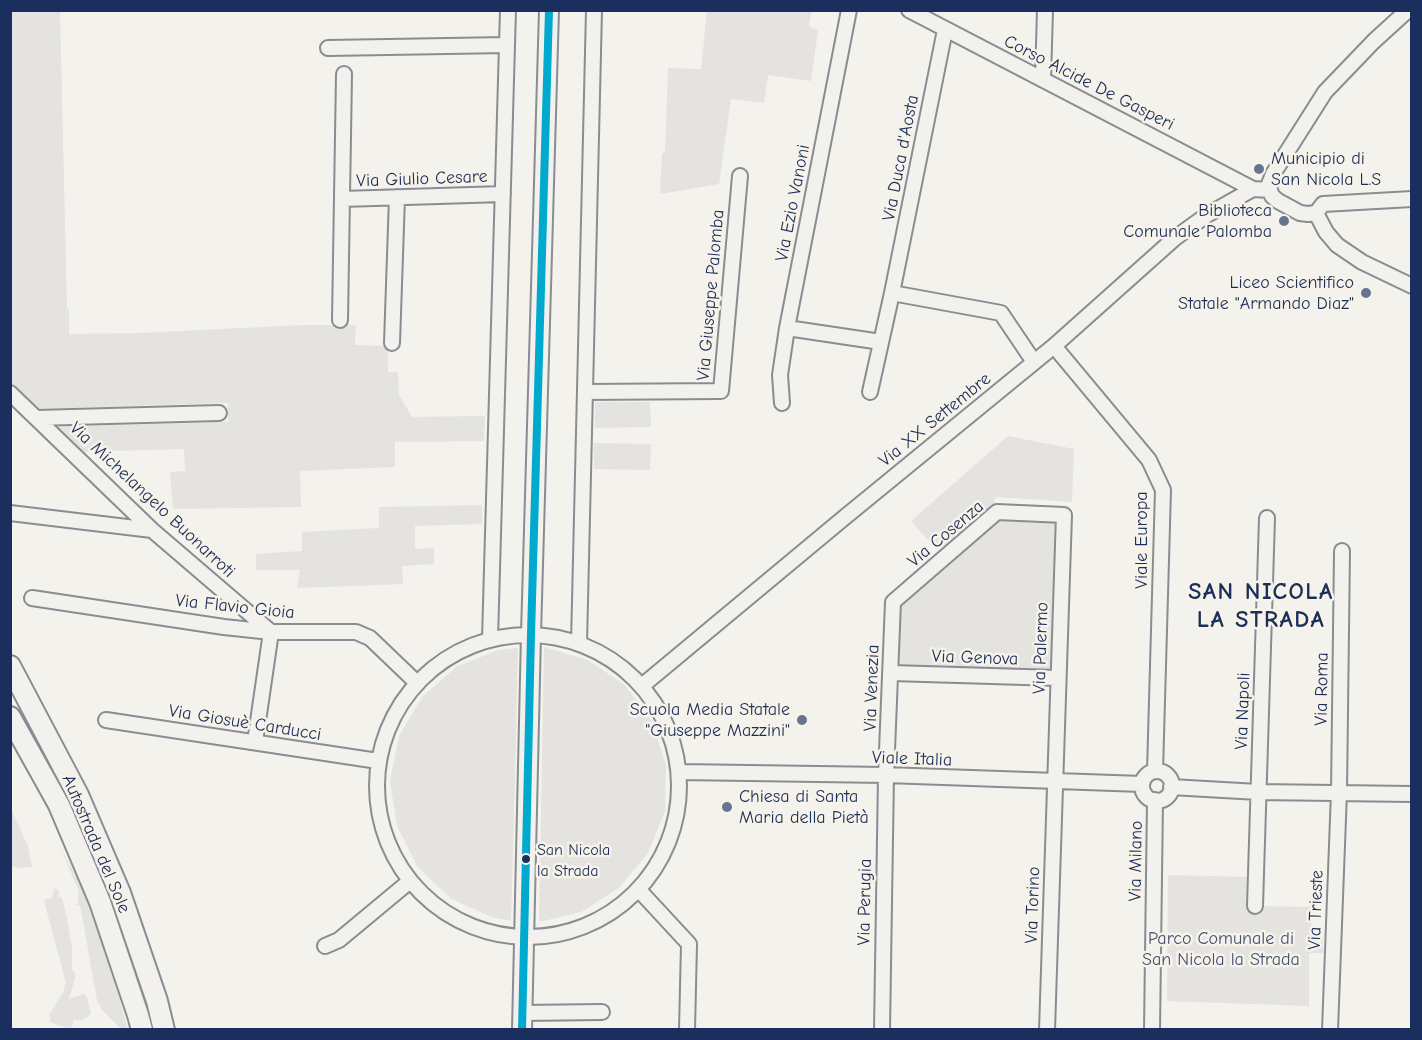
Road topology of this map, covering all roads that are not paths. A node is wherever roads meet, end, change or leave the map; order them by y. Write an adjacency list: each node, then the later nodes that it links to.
1 (508, 10): 9 (street)
2 (549, 10): 43 (main road)
3 (594, 10): 29 (street)
4 (849, 10): 24 (street, Via Ezio Vanoni)
5 (909, 10): 8 (street, Corso Alcide De Gasperi)
6 (1045, 10): 12 (street)
7 (1408, 10): 15 (street)
8 (945, 30): 12 (street, Corso Alcide De Gasperi); 22 (street, Via Duca d'Aosta)
9 (507, 45): 10 (street); 16 (street)
10 (328, 48)
11 (344, 74): 18 (street)
12 (1043, 80): 14 (street, Corso Alcide De Gasperi)
13 (740, 176): 29 (street, Via Giuseppe Palomba)
14 (1253, 189): 15 (street); 27 (street, Via XX Settembre)
15 (1270, 190): 20 (street)
16 (503, 194): 17 (street, Via Giulio Cesare); 44 (street)
17 (397, 197): 18 (street, Via Giulio Cesare); 26 (street)
18 (342, 199): 23 (street)
19 (1412, 199): 20 (street)
20 (1319, 208): 21 (street)
21 (1412, 286)
22 (892, 293): 25 (street, Via Duca d'Aosta); 28 (street)
23 (340, 320)
24 (787, 328): 25 (street); 32 (street, Via Ezio Vanoni)
25 (881, 342): 30 (street, Via Duca d'Aosta)
26 (392, 343)
27 (1054, 346): 28 (street, Via XX Settembre); 55 (street, Viale Europa)
28 (1035, 362): 50 (street, Via XX Settembre)
29 (585, 392): 45 (street)
30 (870, 392)
31 (10, 393): 34 (street, Via Michelangelo Buonarroti)
32 (783, 403)
33 (219, 413): 34 (street)
34 (36, 418): 38 (street, Via Michelangelo Buonarroti)
35 (10, 513): 38 (street)
36 (1064, 515): 41 (street, Via Cosenza); 48 (street, Via Palermo)
37 (1267, 518): 61 (street, Via Napoli)
38 (152, 530): 42 (street, Via Michelangelo Buonarroti)
39 (1342, 551): 62 (street, Via Roma)
40 (32, 598): 42 (street, Via Flavio Gioia)
41 (893, 602): 47 (street, Via Venezia)
42 (271, 632): 49 (street, Via Flavio Gioia); 53 (street)
43 (531, 634): 44 (street); 45 (street); 68 (main road)
44 (490, 639): 49 (street)
45 (579, 643): 50 (street)
46 (10, 666): 73 (highway, Autostrada del Sole)
47 (891, 673): 48 (street, Via Genova); 57 (street, Via Venezia)
48 (1058, 678): 58 (street, Via Palermo)
49 (417, 683): 54 (street)
50 (643, 685): 56 (street)
51 (10, 717): 72 (highway, Autostrada del Sole)
52 (106, 720): 53 (street, Via Giosuè Carducci)
53 (255, 742): 54 (street, Via Giosuè Carducci)
54 (378, 761): 65 (street)
55 (1155, 771): 59 (street); 60 (street)
56 (680, 772): 57 (street, Viale Italia); 66 (street)
57 (886, 775): 58 (street, Viale Italia); 75 (street, Via Perugia)
58 (1055, 782): 59 (street, Viale Italia); 76 (street, Via Torino)
59 (1142, 784): 64 (street)
60 (1171, 788): 61 (street); 64 (street)
61 (1258, 792): 62 (street); 67 (street, Via Napoli)
62 (1339, 792): 63 (street); 78 (street, Via Trieste)
63 (1412, 794)
64 (1155, 800): 77 (street, Via Milano)
65 (410, 881): 68 (street); 69 (street)
66 (639, 890): 68 (street); 74 (street)
67 (1255, 906)
68 (524, 937): 71 (main road)
69 (325, 946)
70 (602, 1012): 71 (street)
71 (522, 1021)
72 (142, 1029)
73 (164, 1029)
74 (687, 1029)
75 (882, 1029)
76 (1047, 1029)
77 (1152, 1029)
78 (1330, 1029)

